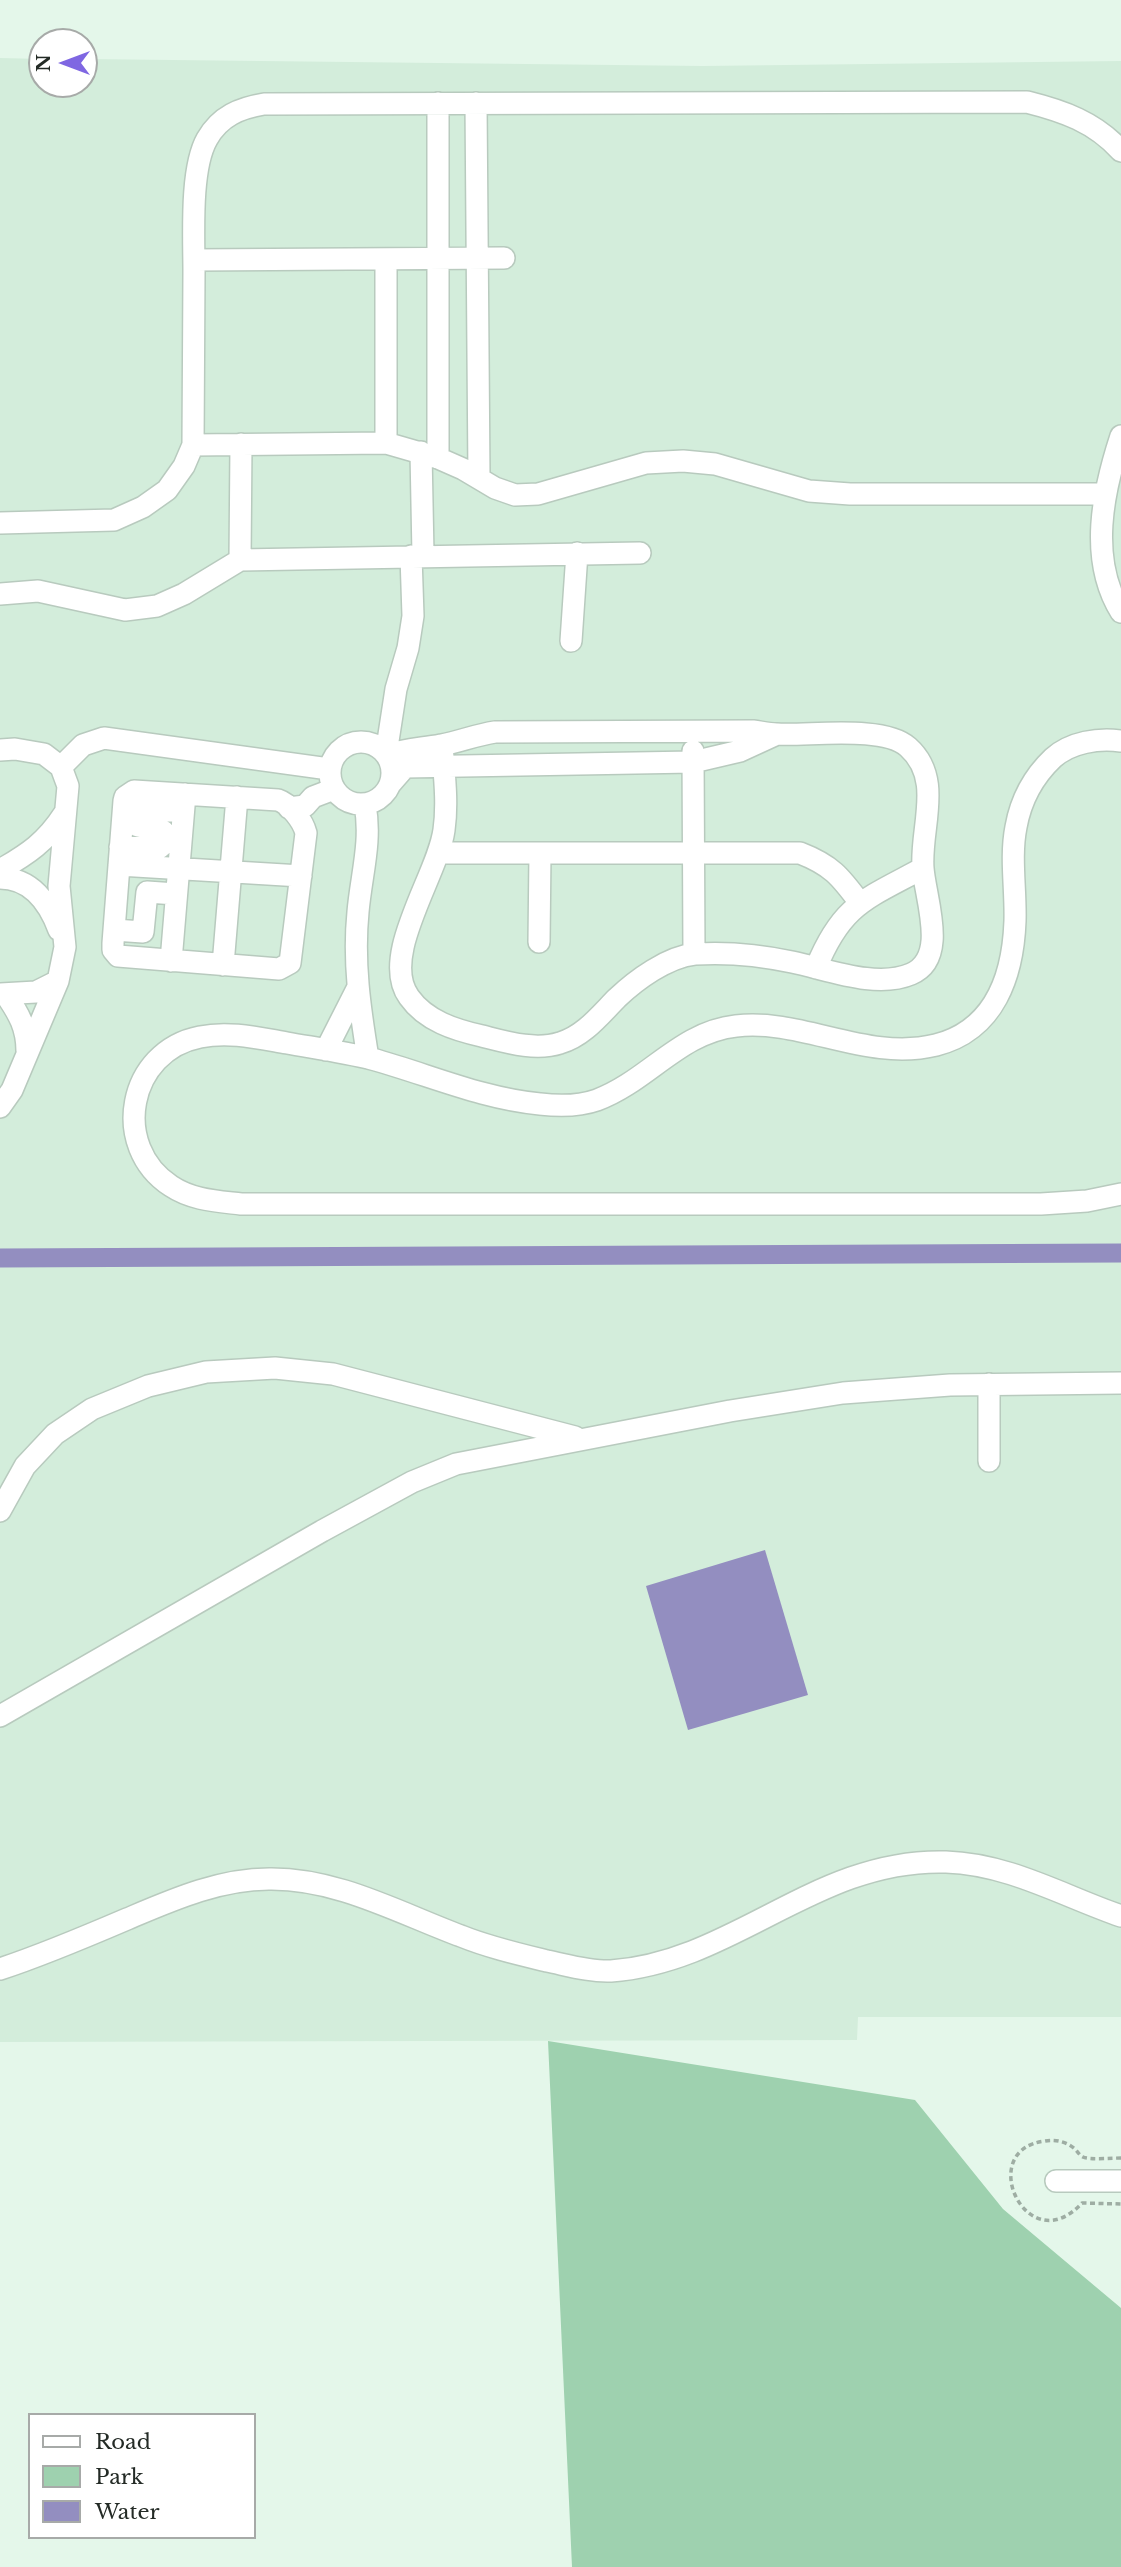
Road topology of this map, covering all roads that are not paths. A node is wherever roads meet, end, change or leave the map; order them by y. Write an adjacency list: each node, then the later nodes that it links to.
1 (439, 103): 2 (street); 6 (street); 7 (street)
2 (476, 103): 3 (street); 4 (street)
3 (1121, 150)
4 (476, 258): 5 (street); 6 (street); 14 (street)
5 (504, 258)
6 (439, 259): 8 (street); 13 (street)
7 (194, 260): 8 (street); 12 (street)
8 (386, 260): 10 (street)
9 (1121, 436): 15 (street)
10 (386, 443): 11 (street); 13 (street)
11 (241, 444): 12 (street); 20 (street)
12 (193, 445): 16 (street)
13 (430, 455): 14 (street); 19 (street)
14 (479, 478): 15 (street)
15 (1105, 494): 22 (street)
16 (0, 523)
17 (577, 553): 18 (street); 19 (street); 23 (street)
18 (640, 553)
19 (417, 556): 20 (street); 28 (street)
20 (240, 560): 21 (street)
21 (0, 594)
22 (1121, 612)
23 (571, 641)
24 (692, 731): 25 (street); 29 (street); 30 (street)
25 (777, 734): 30 (street); 43 (street)
26 (1121, 741): 63 (street)
27 (0, 750): 31 (street)
28 (381, 751): 29 (street); 32 (street); 33 (street)
29 (443, 755): 30 (street); 33 (street); 39 (street)
30 (694, 762): 41 (street)
31 (61, 767): 32 (street); 38 (street)
32 (331, 779): 36 (street); 37 (street)
33 (391, 783): 36 (street)
34 (237, 797): 35 (street); 37 (street); 46 (street)
35 (184, 802): 42 (street); 42 (street); 44 (street)
36 (365, 805): 59 (street)
37 (289, 808): 47 (street)
38 (66, 809): 45 (street); 53 (street)
39 (439, 853): 40 (street); 54 (street)
40 (540, 853): 41 (street); 52 (street)
41 (694, 853): 50 (street); 54 (street)
42 (120, 856): 44 (street); 51 (street)
43 (923, 868): 50 (street); 57 (street)
44 (178, 869): 46 (street); 49 (street)
45 (0, 870)
46 (231, 872): 47 (street); 56 (street)
47 (301, 876): 56 (street)
48 (0, 878): 53 (street)
49 (176, 894): 51 (street); 55 (street)
50 (860, 903): 57 (street)
51 (114, 930): 55 (street)
52 (539, 942)
53 (65, 947): 58 (street)
54 (694, 954): 57 (street)
55 (171, 961): 56 (street)
56 (223, 965)
57 (816, 968)
58 (58, 981): 60 (street); 62 (street)
59 (357, 989): 61 (street); 63 (street)
60 (3, 995): 62 (street)
61 (326, 1050): 63 (street); 65 (street)
62 (27, 1055): 64 (street)
63 (368, 1058)
64 (0, 1107)
65 (1121, 1194)
66 (1121, 1383): 67 (street)
67 (989, 1384): 68 (street); 69 (street)
68 (583, 1438): 70 (street); 71 (street)
69 (989, 1461)
70 (0, 1511)
71 (0, 1716)
72 (1121, 1916): 73 (street)
73 (0, 1969)
74 (1056, 2181): 75 (street)
75 (1121, 2181)

